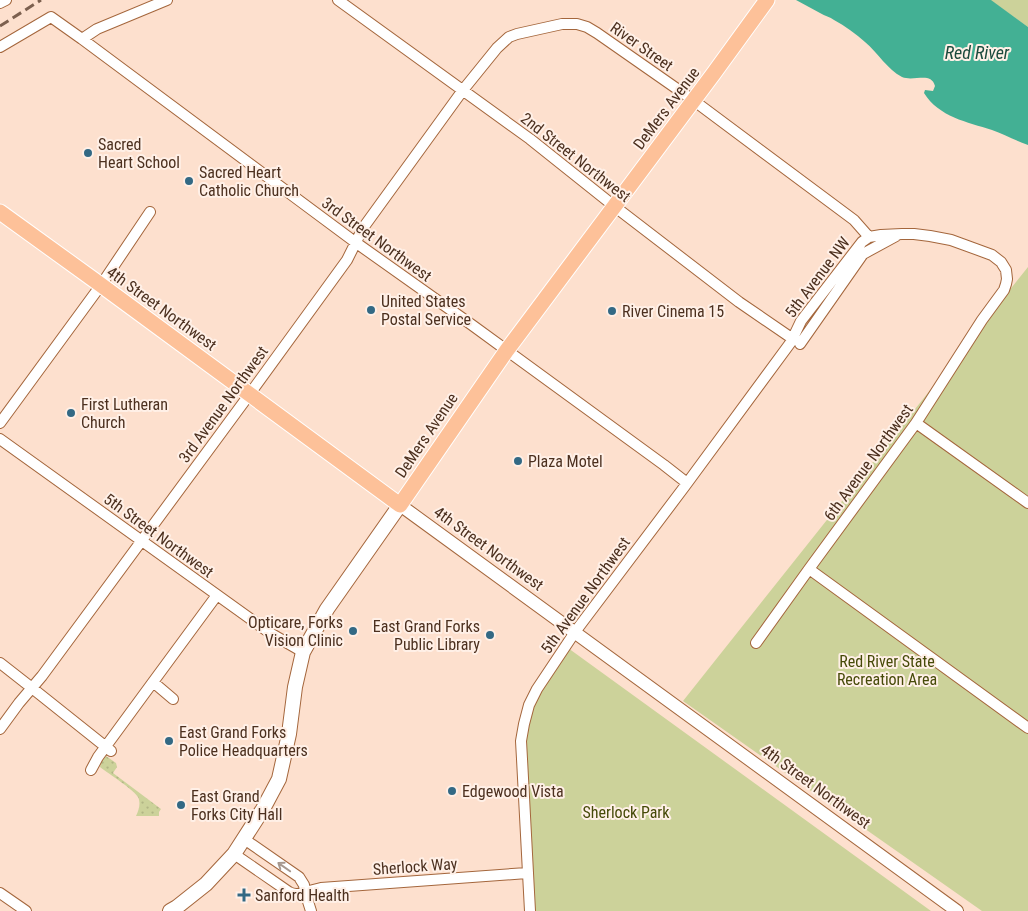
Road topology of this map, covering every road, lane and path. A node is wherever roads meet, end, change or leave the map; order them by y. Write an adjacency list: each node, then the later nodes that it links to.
1 (6, 0): 5 (street)
2 (167, 0): 6 (street)
3 (338, 0): 8 (street, 2nd Street Northwest)
4 (767, 0): 9 (main road, DeMers Avenue)
5 (0, 3)
6 (82, 39): 7 (street, 3rd Street Northwest); 15 (street, 3rd Street Northwest)
7 (0, 48)
8 (463, 90): 9 (street, River Street); 10 (street, 2nd Street Northwest); 15 (street, 3rd Avenue Northwest)
9 (693, 100): 10 (main road, DeMers Avenue); 14 (street, River Street)
10 (614, 206): 17 (street, 2nd Street Northwest); 18 (main road, DeMers Avenue)
11 (0, 212): 16 (main road, 4th Street Northwest)
12 (150, 212): 16 (street)
13 (902, 234): 14 (street); 17 (street); 21 (street, 6th Avenue Northwest)
14 (869, 237): 17 (street, 5th Avenue NW)
15 (355, 242): 18 (street, 3rd Street Northwest); 19 (street, 3rd Avenue Northwest)
16 (102, 285): 19 (main road, 4th Street Northwest); 20 (street)
17 (797, 341): 23 (street, 5th Avenue Northwest)
18 (507, 350): 23 (street, 3rd Street Northwest); 25 (main road, DeMers Avenue)
19 (249, 395): 25 (main road, 4th Street Northwest); 26 (street, 3rd Avenue Northwest)
20 (0, 423)
21 (916, 423): 24 (street); 27 (street, 6th Avenue Northwest)
22 (0, 439): 26 (street, 5th Street Northwest)
23 (687, 483): 29 (street, 5th Avenue Northwest)
24 (1028, 503)
25 (400, 504): 29 (street, 4th Street Northwest); 31 (main road, DeMers Avenue)
26 (142, 540): 28 (street, 5th Street Northwest); 34 (street, 3rd Avenue Northwest)
27 (809, 569): 30 (street, 6th Avenue Northwest); 36 (street)
28 (217, 595): 31 (street, 5th Street Northwest); 33 (street)
29 (575, 632): 42 (street, 5th Avenue Northwest); 49 (street, 4th Street Northwest)
30 (756, 643)
31 (303, 652): 40 (main road, DeMers Avenue)
32 (0, 663): 34 (street)
33 (153, 682): 35 (street); 38 (street)
34 (32, 688): 37 (street, 3rd Avenue Northwest); 38 (street)
35 (173, 698)
36 (1028, 728)
37 (0, 729)
38 (108, 749): 39 (street)
39 (91, 770)
40 (244, 839): 41 (main road, DeMers Avenue); 43 (street, one-way to 40)
41 (234, 854): 43 (street); 46 (main road, DeMers Avenue)
42 (528, 872): 43 (street, Sherlock Way); 48 (street, 5th Avenue Northwest)
43 (305, 892): 47 (street)
44 (0, 893): 45 (street)
45 (26, 911)
46 (170, 911)
47 (311, 911)
48 (530, 911)
49 (957, 911)

